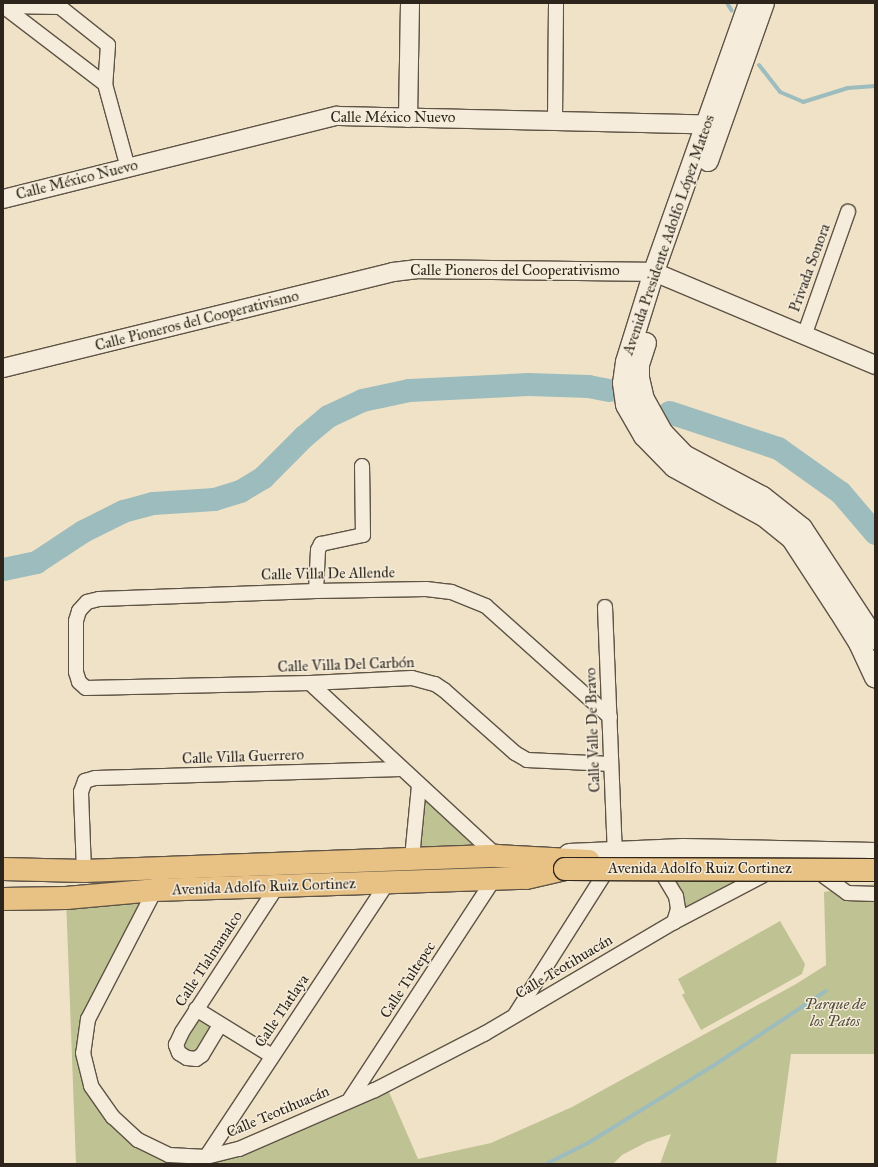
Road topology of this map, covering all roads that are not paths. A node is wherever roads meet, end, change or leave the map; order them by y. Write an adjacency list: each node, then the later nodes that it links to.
1 (410, 3): 7 (street)
2 (556, 3): 8 (street)
3 (749, 3): 9 (main road, Avenida Presidente Adolfo López Mateos)
4 (764, 3): 9 (main road, Avenida Presidente Adolfo López Mateos)
5 (3, 6): 6 (street); 6 (street)
6 (105, 84): 10 (street)
7 (408, 118): 8 (street, Calle México Nuevo); 10 (street, Calle México Nuevo)
8 (555, 119): 9 (street, Calle México Nuevo)
9 (714, 124): 13 (main road, Avenida Presidente Adolfo López Mateos)
10 (128, 168): 11 (street, Calle México Nuevo)
11 (3, 199)
12 (848, 212): 14 (street, Privada Sonora)
13 (661, 274): 14 (street, Calle Pioneros del Cooperativismo); 16 (street, Calle Pioneros del Cooperativismo); 20 (main road, Avenida Presidente Adolfo López Mateos); 21 (main road, Avenida Presidente Adolfo López Mateos)
14 (804, 336): 15 (street, Calle Pioneros del Cooperativismo)
15 (875, 365)
16 (3, 368)
17 (362, 466): 18 (street)
18 (316, 591): 22 (street, Calle Villa De Allende); 24 (street, Calle Villa De Allende)
19 (605, 607): 24 (street, Calle Valle De Bravo)
20 (875, 638)
21 (875, 678)
22 (79, 682): 23 (street, Calle Villa Del Carbón)
23 (310, 683): 25 (street, Calle Villa Del Carbón); 26 (street)
24 (610, 717): 25 (street, Calle Valle De Bravo)
25 (612, 764): 28 (street, Calle Valle De Bravo)
26 (402, 769): 27 (street); 38 (street, Calle Villa Guerrero)
27 (419, 785): 30 (street); 32 (street)
28 (615, 851): 29 (main road, Avenida Adolfo Ruiz Cortinez); 31 (main road, Avenida Adolfo Ruiz Cortinez)
29 (875, 853)
30 (497, 856): 31 (main road, Avenida Adolfo Ruiz Cortinez); 32 (main road, Avenida Adolfo Ruiz Cortinez)
31 (526, 856): 34 (main road, Avenida Adolfo Ruiz Cortinez)
32 (412, 858): 38 (main road, Avenida Adolfo Ruiz Cortinez)
33 (875, 863): 34 (main road, Avenida Adolfo Ruiz Cortinez)
34 (565, 865): 37 (main road, Avenida Adolfo Ruiz Cortinez, bridge); 45 (main road, Avenida Adolfo Ruiz Cortinez)
35 (875, 866): 41 (main road)
36 (3, 869): 38 (main road, Avenida Adolfo Ruiz Cortinez)
37 (875, 870)
38 (84, 871)
39 (662, 873): 40 (main road, Avenida Adolfo Ruiz Cortinez); 41 (main road, Avenida Adolfo Ruiz Cortinez); 52 (street)
40 (604, 875): 45 (main road, Avenida Adolfo Ruiz Cortinez); 54 (street)
41 (732, 876): 42 (main road, Avenida Adolfo Ruiz Cortinez)
42 (762, 876): 43 (main road, Avenida Adolfo Ruiz Cortinez); 52 (street, Calle Teotihuacán)
43 (824, 876): 44 (main road, Avenida Adolfo Ruiz Cortinez); 50 (street)
44 (875, 877)
45 (526, 878): 46 (main road, Avenida Adolfo Ruiz Cortinez)
46 (494, 879): 47 (main road, Avenida Adolfo Ruiz Cortinez); 57 (street, Calle Tultepec)
47 (387, 884): 48 (main road, Avenida Adolfo Ruiz Cortinez); 56 (street, Calle Tlatlaya)
48 (278, 886): 49 (main road, Avenida Adolfo Ruiz Cortinez); 53 (street, Calle Tlalmanalco)
49 (155, 890): 51 (main road, Avenida Adolfo Ruiz Cortinez); 58 (street, Calle Teotihuacán)
50 (875, 894)
51 (3, 899)
52 (674, 922): 54 (street, Calle Teotihuacán)
53 (196, 1009): 55 (street); 55 (street, Calle Tlalmanalco)
54 (514, 1017): 57 (street, Calle Teotihuacán)
55 (220, 1025): 56 (street)
56 (272, 1056): 58 (street, Calle Tlatlaya)
57 (350, 1100): 58 (street, Calle Teotihuacán)
58 (206, 1157)

